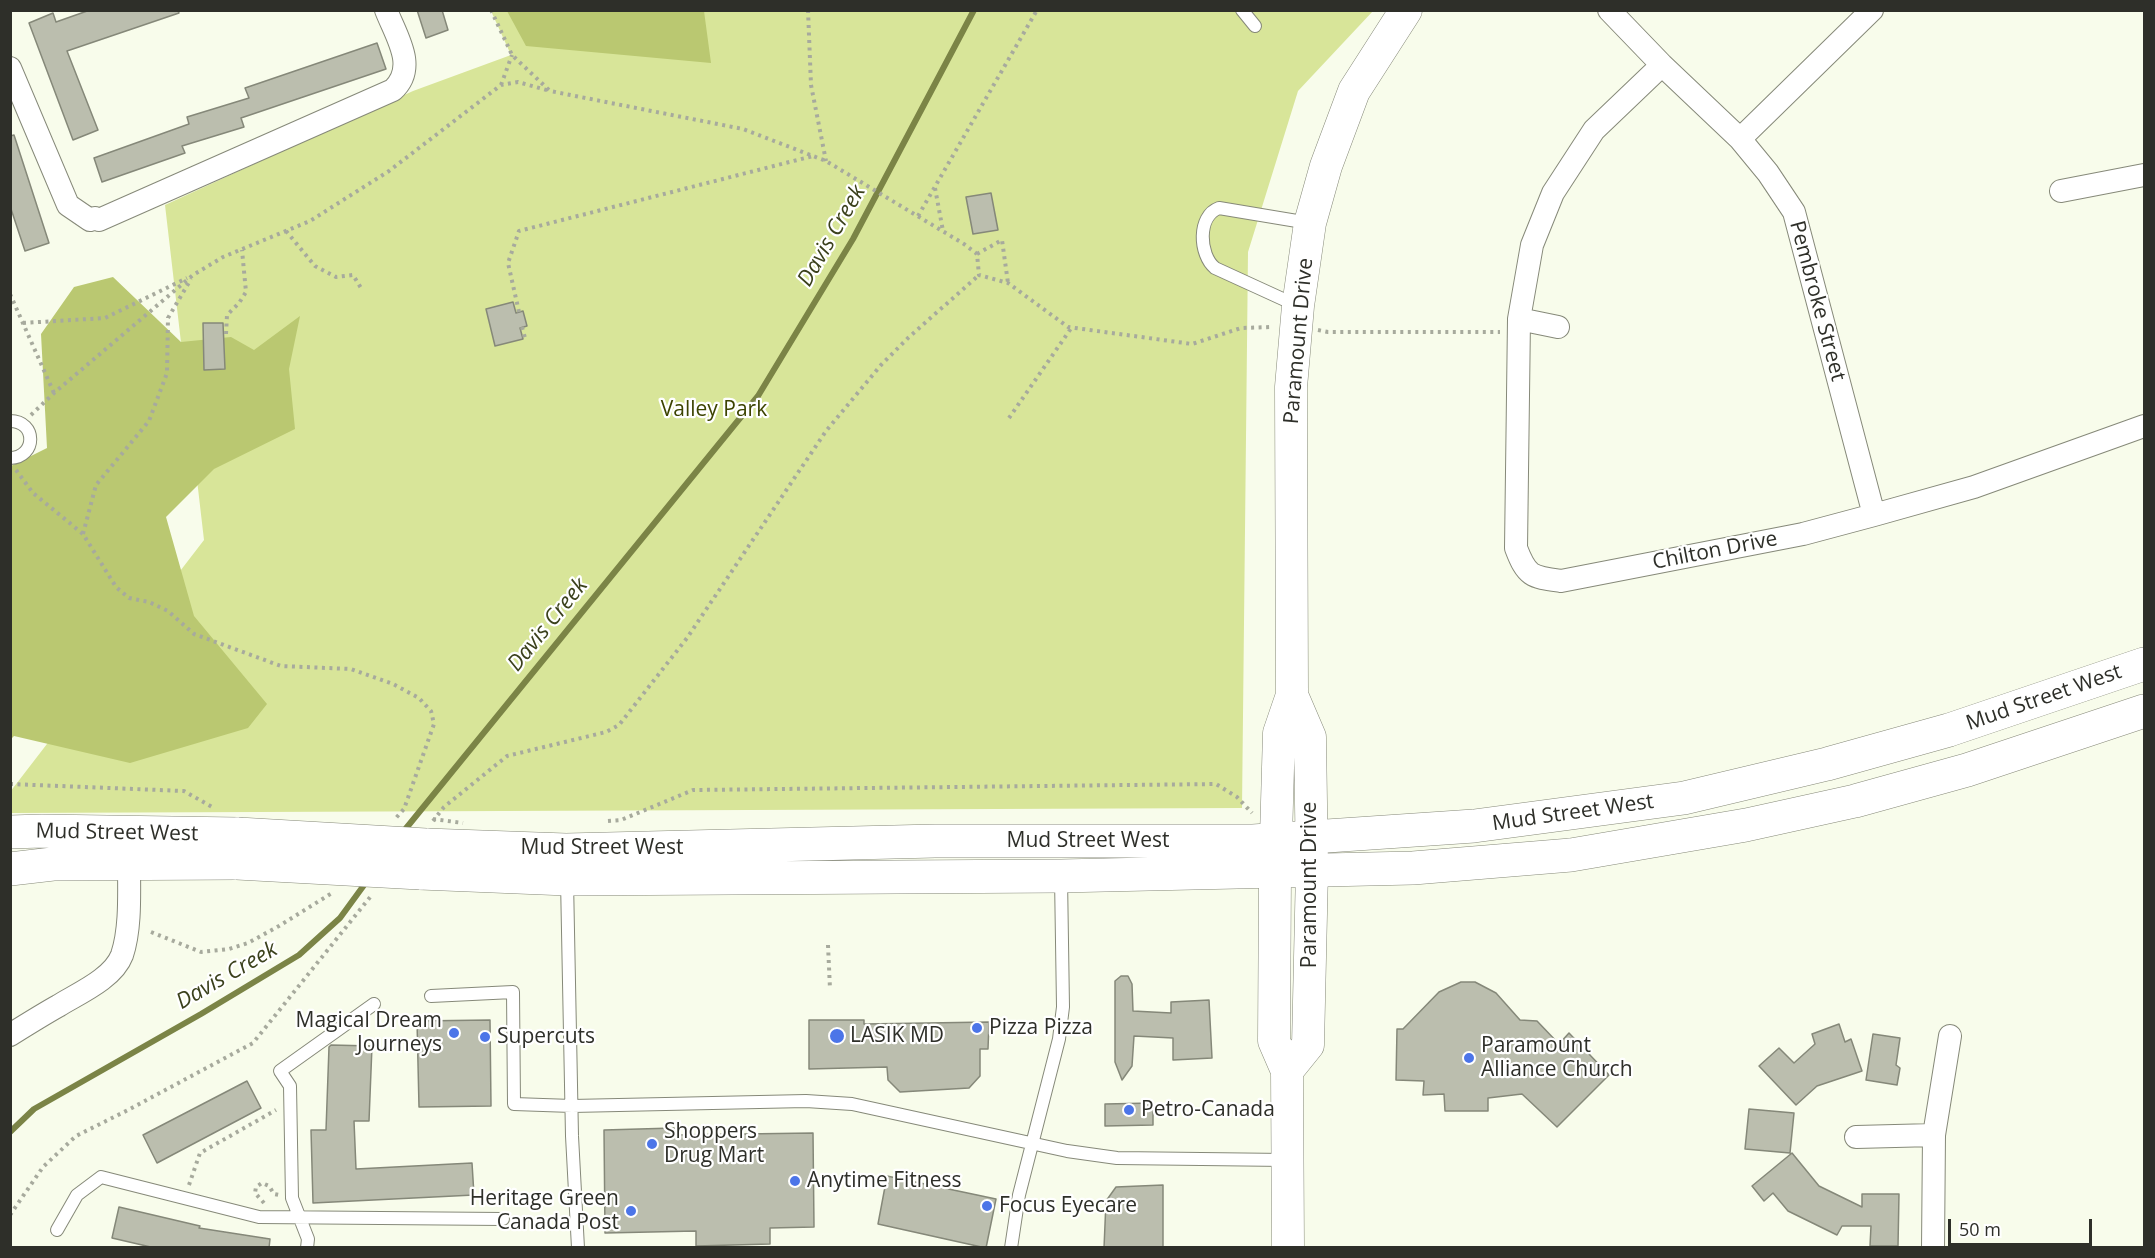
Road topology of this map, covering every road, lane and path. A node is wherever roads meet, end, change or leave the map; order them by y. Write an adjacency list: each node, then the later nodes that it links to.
1 (386, 10): 12 (street)
2 (491, 10): 10 (path)
3 (808, 10): 17 (path)
4 (1037, 10): 19 (path)
5 (1242, 10): 9 (lane)
6 (1406, 10): 22 (main road, Paramount Drive)
7 (1609, 10): 11 (street, Pembroke Street)
8 (1872, 10): 15 (street)
9 (1255, 26)
10 (512, 55): 13 (path); 14 (path)
11 (1662, 65): 15 (street, Pembroke Street); 35 (street, Chilton Drive)
12 (10, 68)
13 (501, 85): 14 (path); 23 (path)
14 (550, 92): 16 (path)
15 (1740, 139): 46 (street, Pembroke Street)
16 (814, 156): 17 (path); 32 (path)
17 (826, 161): 21 (path)
18 (2145, 175): 20 (street)
19 (934, 187): 21 (path); 24 (path)
20 (2061, 191)
21 (918, 216): 24 (path)
22 (1310, 223): 33 (main road, Paramount Drive); 33 (lane)
23 (285, 231): 25 (path); 30 (path)
24 (943, 231): 26 (path)
25 (242, 250): 27 (path); 39 (path)
26 (977, 254): 28 (path); 29 (path)
27 (193, 275): 34 (path); 41 (path); 47 (path)
28 (979, 275): 29 (path); 60 (path)
29 (1008, 283): 37 (path)
30 (361, 288)
31 (10, 294): 34 (path)
32 (519, 312)
33 (1297, 316): 35 (path); 37 (path); 49 (main road, Paramount Drive)
34 (23, 323): 41 (path)
35 (1519, 325): 38 (street); 46 (street, Chilton Drive)
36 (522, 327): 40 (path)
37 (1072, 327): 42 (path)
38 (1558, 327)
39 (226, 334)
40 (525, 338)
41 (54, 393): 43 (path)
42 (1009, 418)
43 (17, 422): 45 (lane)
44 (2145, 426): 46 (street, Chilton Drive)
45 (11, 458): 47 (path)
46 (1874, 515)
47 (83, 534): 56 (path)
48 (2145, 664): 58 (main road, Mud Street West)
49 (1292, 695): 58 (main road, Paramount Drive); 59 (main road, Paramount Drive)
50 (2145, 711): 64 (main road, Mud Street West)
51 (10, 784): 52 (path)
52 (217, 810)
53 (604, 822): 59 (path)
54 (463, 823): 55 (path)
55 (474, 823)
56 (389, 826)
57 (10, 832): 61 (main road, Mud Street West)
58 (1311, 836): 59 (main road, Mud Street West); 64 (main road, Paramount Drive)
59 (1277, 839): 60 (main road, Mud Street West); 65 (main road, Paramount Drive)
60 (425, 848): 61 (main road, Mud Street West, bridge); 67 (main road, Mud Street West)
61 (237, 849): 62 (main road, Mud Street West)
62 (129, 864): 63 (main road, Mud Street West); 75 (street)
63 (10, 868)
64 (1312, 870): 65 (main road, Mud Street West); 77 (main road, Paramount Drive)
65 (1275, 872): 66 (main road, Mud Street West); 77 (main road, Paramount Drive)
66 (1061, 876): 67 (main road, Mud Street West); 82 (lane)
67 (567, 879): 79 (lane)
68 (337, 887): 70 (path)
69 (377, 888): 86 (path)
70 (151, 932)
71 (828, 945): 72 (path)
72 (830, 989)
73 (431, 996): 79 (lane)
74 (374, 1004): 78 (lane)
75 (10, 1035)
76 (1950, 1036): 80 (street)
77 (1287, 1071): 83 (main road, Paramount Drive)
78 (290, 1103): 84 (path); 85 (lane)
79 (572, 1106): 82 (lane); 92 (lane)
80 (1934, 1135): 81 (street); 95 (street)
81 (1856, 1137)
82 (1033, 1142): 83 (lane); 93 (lane)
83 (1287, 1160): 94 (main road, Paramount Drive)
84 (185, 1198): 87 (lane); 90 (lane)
85 (292, 1198): 87 (path); 88 (lane)
86 (10, 1215)
87 (268, 1217): 88 (lane)
88 (300, 1218): 89 (lane); 91 (lane)
89 (503, 1219)
90 (57, 1230)
91 (308, 1248)
92 (578, 1248)
93 (1011, 1248)
94 (1288, 1248)
95 (1934, 1248)

